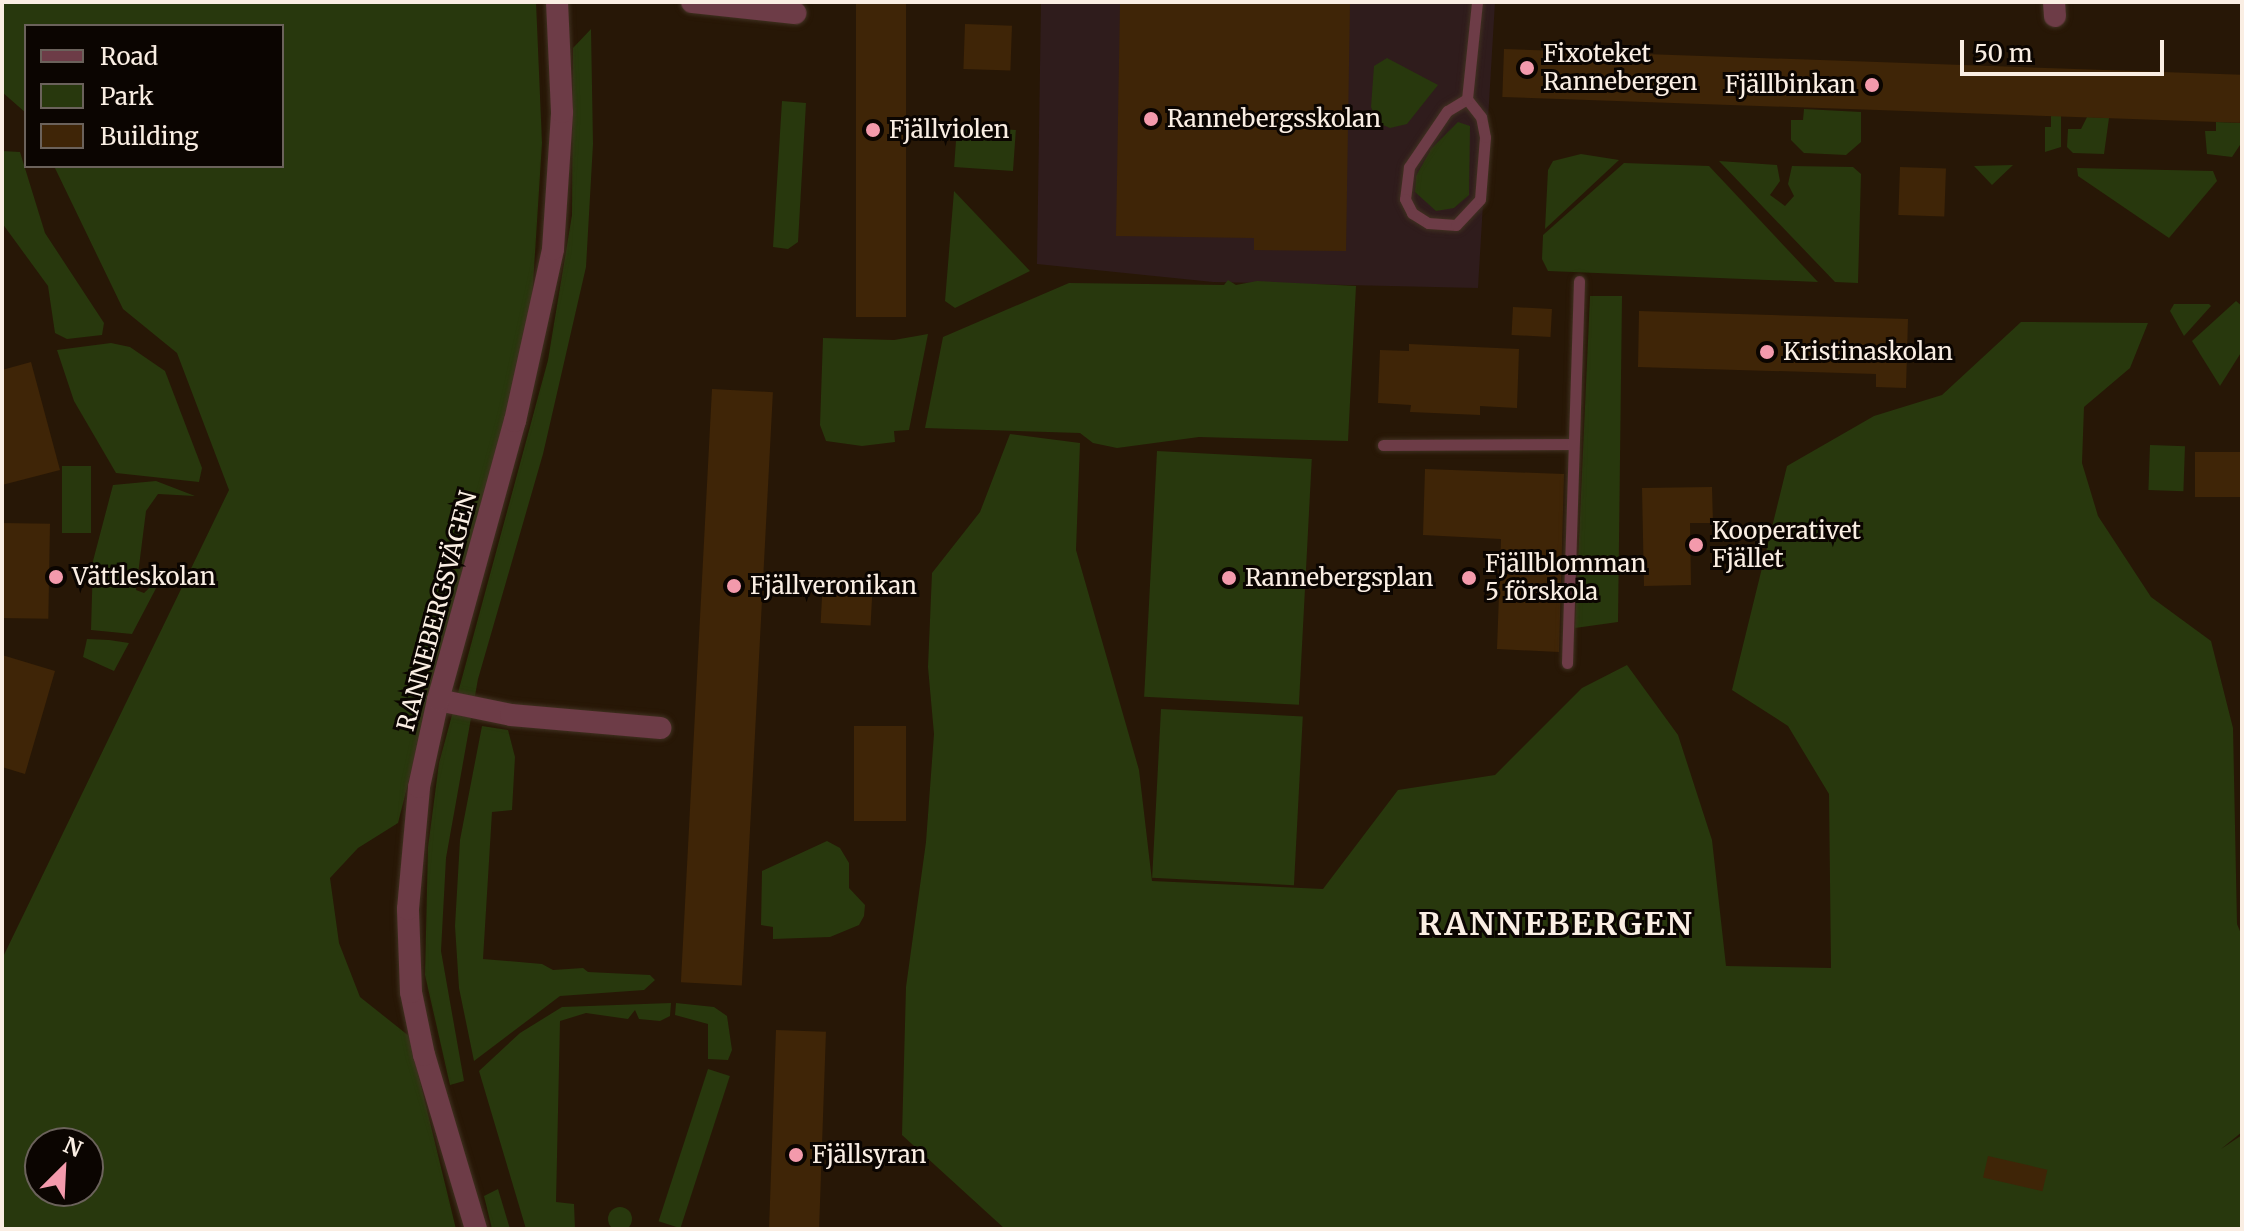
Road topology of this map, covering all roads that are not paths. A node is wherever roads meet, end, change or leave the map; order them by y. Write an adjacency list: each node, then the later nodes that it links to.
1 (557, 2): 10 (street, RANNEBERGSVÄGEN)
2 (692, 2): 4 (street)
3 (1477, 2): 5 (lane)
4 (795, 13)
5 (1467, 99): 5 (lane)
6 (1579, 281): 7 (lane)
7 (1573, 444): 8 (lane); 9 (lane)
8 (1383, 445)
9 (1567, 663)
10 (438, 700): 11 (street); 12 (street, RANNEBERGSVÄGEN)
11 (660, 728)
12 (476, 1229)

